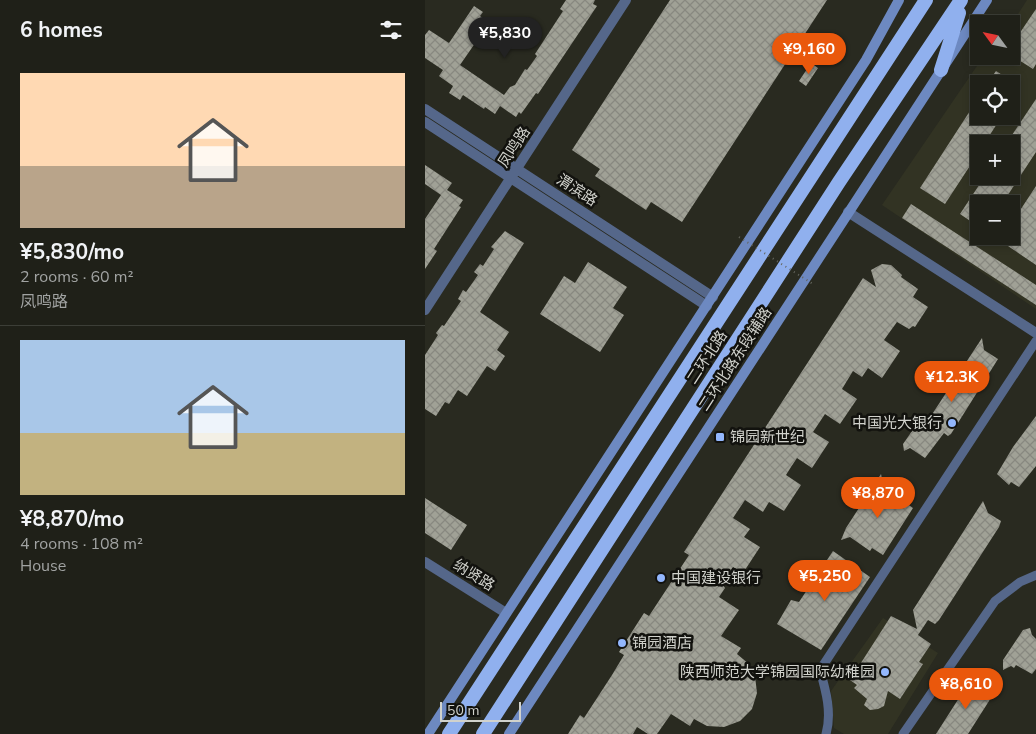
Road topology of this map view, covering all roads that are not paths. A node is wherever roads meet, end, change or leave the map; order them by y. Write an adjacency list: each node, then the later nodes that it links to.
1 (626, 0): 9 (street, 凤鸣路)
2 (899, 0): 12 (main road)
3 (926, 0): 20 (highway, 二环北路)
4 (962, 0): 6 (highway); 21 (highway, 二环北路)
5 (987, 0): 6 (main road, 二环北路东段辅路)
6 (941, 70): 11 (main road, 二环北路东段辅路)
7 (425, 109): 9 (street, 渭滨路)
8 (425, 122): 10 (street, 渭滨路)
9 (518, 169): 10 (street, 凤鸣路); 12 (street, 渭滨路)
10 (512, 178): 12 (street, 渭滨路); 13 (street, 凤鸣路)
11 (848, 212): 14 (street); 22 (main road, 二环北路东段辅路)
12 (710, 301): 18 (main road)
13 (425, 310)
14 (1036, 333)
15 (1036, 341): 23 (street)
16 (425, 562): 18 (street, 纳贤路)
17 (1036, 574): 24 (street)
18 (506, 613): 19 (main road)
19 (428, 734)
20 (449, 734)
21 (483, 734)
22 (509, 734)
23 (825, 734)
24 (903, 734)

